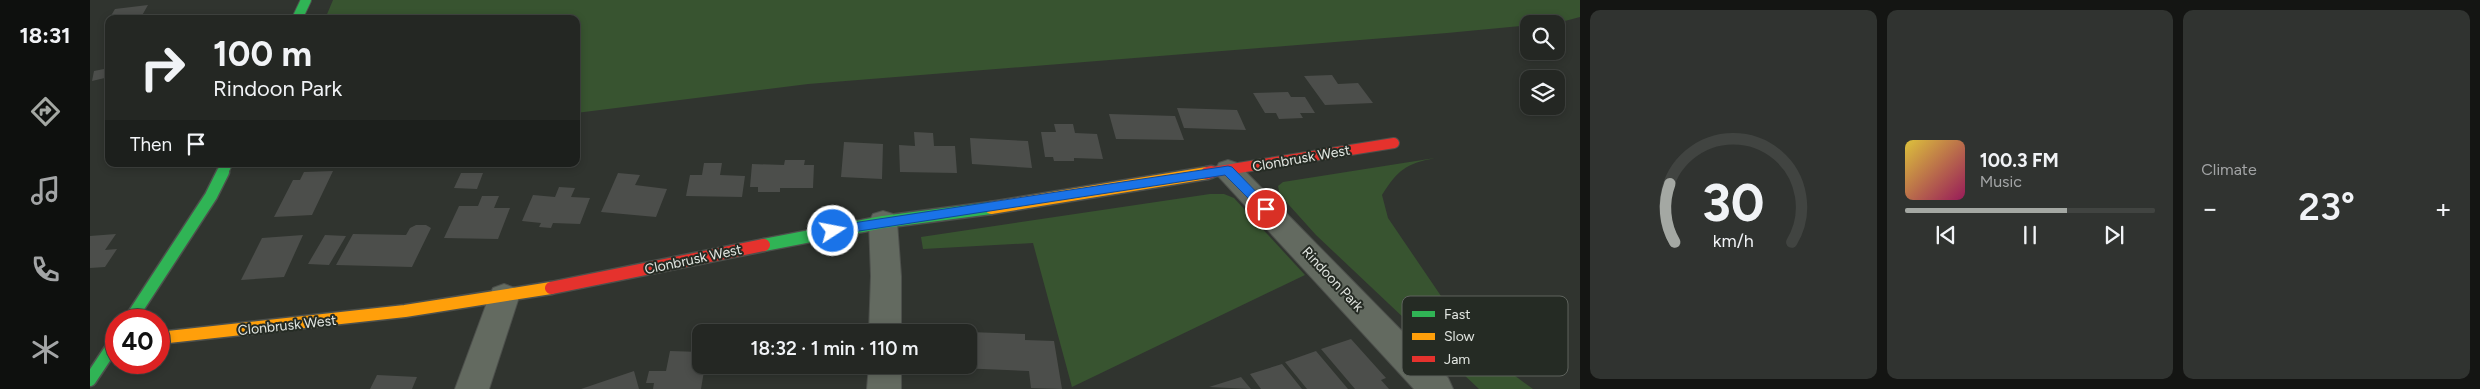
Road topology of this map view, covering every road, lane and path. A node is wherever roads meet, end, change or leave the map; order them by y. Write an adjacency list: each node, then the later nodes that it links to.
1 (306, 0): 2 (street)
2 (299, 15)
3 (1394, 143): 5 (street, Clonbrusk West)
4 (226, 167): 8 (street)
5 (1228, 170): 6 (street, Clonbrusk West); 11 (street, Rindoon Park)
6 (883, 222): 7 (street, Clonbrusk West); 9 (street)
7 (504, 297): 10 (street, Clonbrusk West); 16 (street)
8 (137, 309)
9 (885, 324)
10 (170, 337)
11 (1402, 353)
12 (105, 358): 15 (street)
13 (885, 374): 17 (street)
14 (1424, 376): 18 (street, Rindoon Park)
15 (90, 380)
16 (472, 389)
17 (884, 389)
18 (1436, 389)

